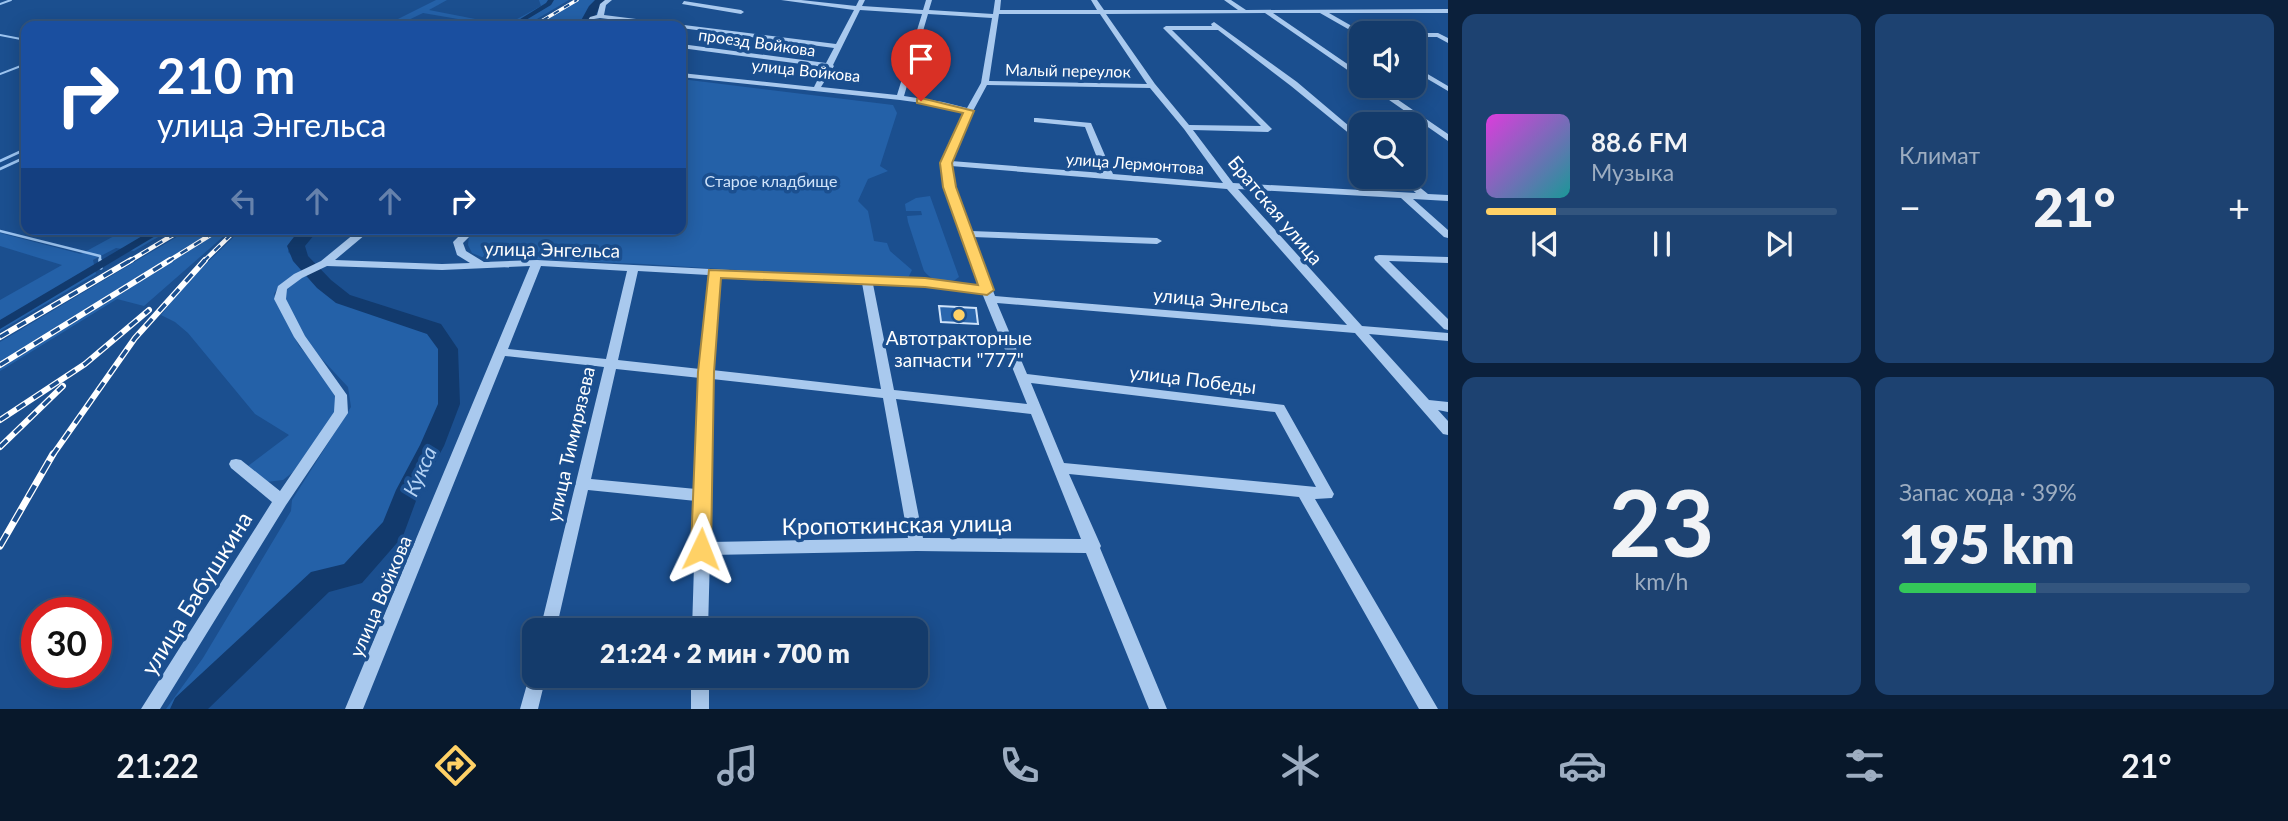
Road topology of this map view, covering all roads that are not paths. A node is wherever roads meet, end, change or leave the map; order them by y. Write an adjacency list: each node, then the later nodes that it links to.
1 (609, 0): 23 (street)
2 (721, 0): 11 (street)
3 (784, 0): 12 (street)
4 (862, 0): 12 (street)
5 (929, 0): 21 (street)
6 (1094, 0): 22 (street, Братская улица)
7 (1227, 0): 18 (street)
8 (1319, 0): 14 (street)
9 (1420, 0): 20 (street)
10 (684, 3): 11 (street)
11 (712, 7): 16 (street)
12 (857, 8): 21 (street); 32 (street)
13 (997, 10): 21 (street); 22 (street); 37 (street)
14 (1338, 10): 15 (street); 20 (street)
15 (1321, 11): 19 (street); 28 (street)
16 (741, 12)
17 (1199, 12): 18 (street); 22 (street); 27 (street)
18 (1247, 12): 19 (street)
19 (1267, 12): 34 (street)
20 (1446, 12)
21 (925, 13): 41 (street)
22 (1103, 13): 38 (street, Братская улица)
23 (600, 16): 24 (street); 25 (street)
24 (590, 21)
25 (639, 21)
26 (686, 27): 32 (street)
27 (1219, 28): 45 (street); 46 (street)
28 (1349, 28)
29 (1426, 35): 30 (street)
30 (1448, 41)
31 (686, 47): 33 (street, проезд Войкова)
32 (839, 47): 33 (street)
33 (830, 66): 39 (street)
34 (1349, 69)
35 (686, 75): 39 (street, улица Войкова)
36 (1426, 75): 40 (street)
37 (985, 83): 38 (street, Малый переулок); 43 (street)
38 (1152, 86): 45 (street, Братская улица)
39 (817, 88): 41 (street, улица Войкова)
40 (1448, 89)
41 (900, 98): 43 (street, улица Войкова)
42 (1390, 98): 47 (street)
43 (969, 111): 48 (street)
44 (1037, 120): 49 (street)
45 (1187, 127): 50 (street, Братская улица)
46 (1349, 131)
47 (1448, 138)
48 (946, 163): 49 (street, улица Лермонтова); 55 (street)
49 (1109, 177): 50 (street, улица Лермонтова)
50 (1230, 186): 52 (street, улица Лермонтова); 69 (street, Братская улица)
51 (1416, 189): 53 (street)
52 (1402, 195): 53 (street, улица Лермонтова); 56 (street)
53 (1425, 197): 54 (street, улица Лермонтова)
54 (1448, 198)
55 (965, 234): 59 (street); 67 (street)
56 (1448, 234)
57 (360, 235): 61 (street, улица Бабушкина)
58 (466, 235): 63 (street)
59 (1157, 241)
60 (1448, 260): 68 (street)
61 (325, 263): 63 (street, улица Энгельса); 85 (street, улица Бабушкина)
62 (537, 263): 63 (street, улица Энгельса); 64 (street, улица Энгельса); 71 (street, улица Войкова)
63 (480, 264)
64 (633, 269): 65 (street, улица Энгельса); 72 (street, улица Тимирязева)
65 (714, 273): 66 (street, улица Энгельса); 73 (street)
66 (867, 281): 67 (street, улица Энгельса); 75 (street)
67 (989, 295): 69 (street, улица Энгельса); 74 (street)
68 (1448, 326)
69 (1356, 329): 70 (street, улица Энгельса); 76 (street, Братская улица)
70 (1448, 337)
71 (502, 352): 72 (street); 94 (street, улица Войкова)
72 (611, 363): 73 (street); 82 (street, улица Тимирязева)
73 (706, 372): 75 (street); 84 (street)
74 (1024, 378): 78 (street); 83 (street, улица Победы)
75 (889, 393): 78 (street); 86 (street)
76 (1425, 404): 77 (street); 79 (street, Братская улица)
77 (1448, 407)
78 (1037, 410): 81 (street)
79 (1448, 429)
80 (236, 464): 85 (street)
81 (1061, 468): 83 (street, улица Победы); 87 (street)
82 (582, 484): 84 (street); 89 (street, улица Тимирязева)
83 (1303, 492): 98 (street)
84 (703, 496): 88 (street)
85 (281, 500): 93 (street, улица Бабушкина)
86 (917, 544): 87 (street, Кропоткинская улица); 88 (street, Кропоткинская улица)
87 (1093, 546): 97 (street)
88 (701, 549): 90 (street)
89 (551, 618)
90 (700, 618)
91 (534, 688): 95 (street)
92 (700, 688): 96 (street)
93 (150, 709)
94 (354, 709)
95 (529, 709)
96 (700, 709)
97 (1158, 709)
98 (1429, 709)

